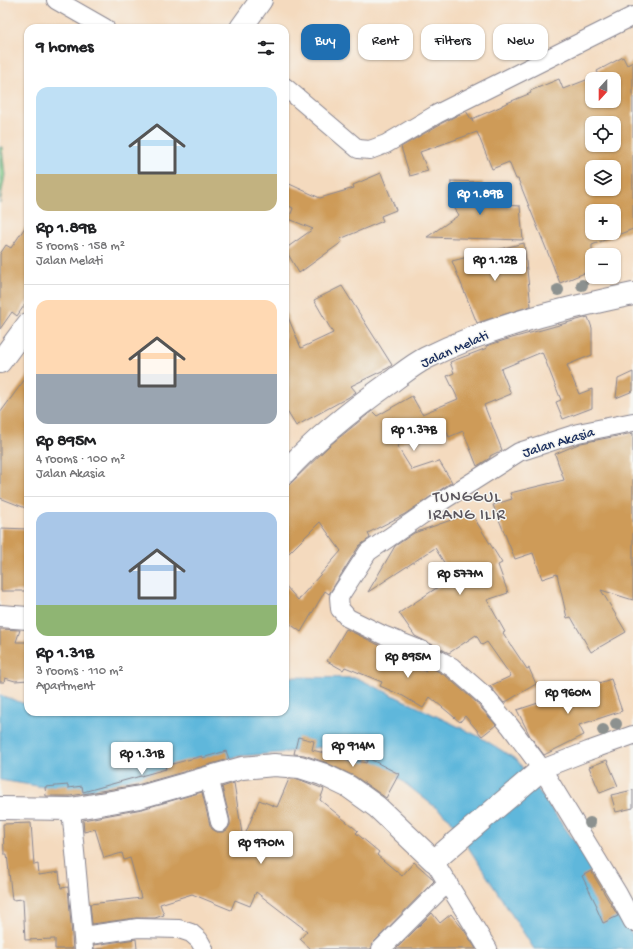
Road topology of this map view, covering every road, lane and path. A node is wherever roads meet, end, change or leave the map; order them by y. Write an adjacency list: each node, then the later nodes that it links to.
1 (56, 0): 4 (street)
2 (261, 0): 5 (street)
3 (633, 16): 6 (street)
4 (98, 24)
5 (244, 24)
6 (289, 90)
7 (633, 294): 11 (street, Jalan Melati)
8 (24, 329): 9 (street)
9 (0, 362)
10 (633, 422): 15 (street, Jalan Akasia)
11 (289, 468)
12 (0, 616): 13 (street)
13 (24, 618)
14 (633, 735): 15 (street)
15 (537, 774): 20 (street); 22 (street)
16 (209, 777): 18 (street); 19 (street); 20 (street)
17 (0, 808): 18 (street)
18 (71, 809): 23 (street)
19 (220, 822)
20 (434, 862): 21 (street)
21 (448, 882): 25 (street); 26 (street)
22 (633, 922)
23 (84, 943): 24 (street)
24 (204, 949)
25 (381, 949)
26 (488, 949)

